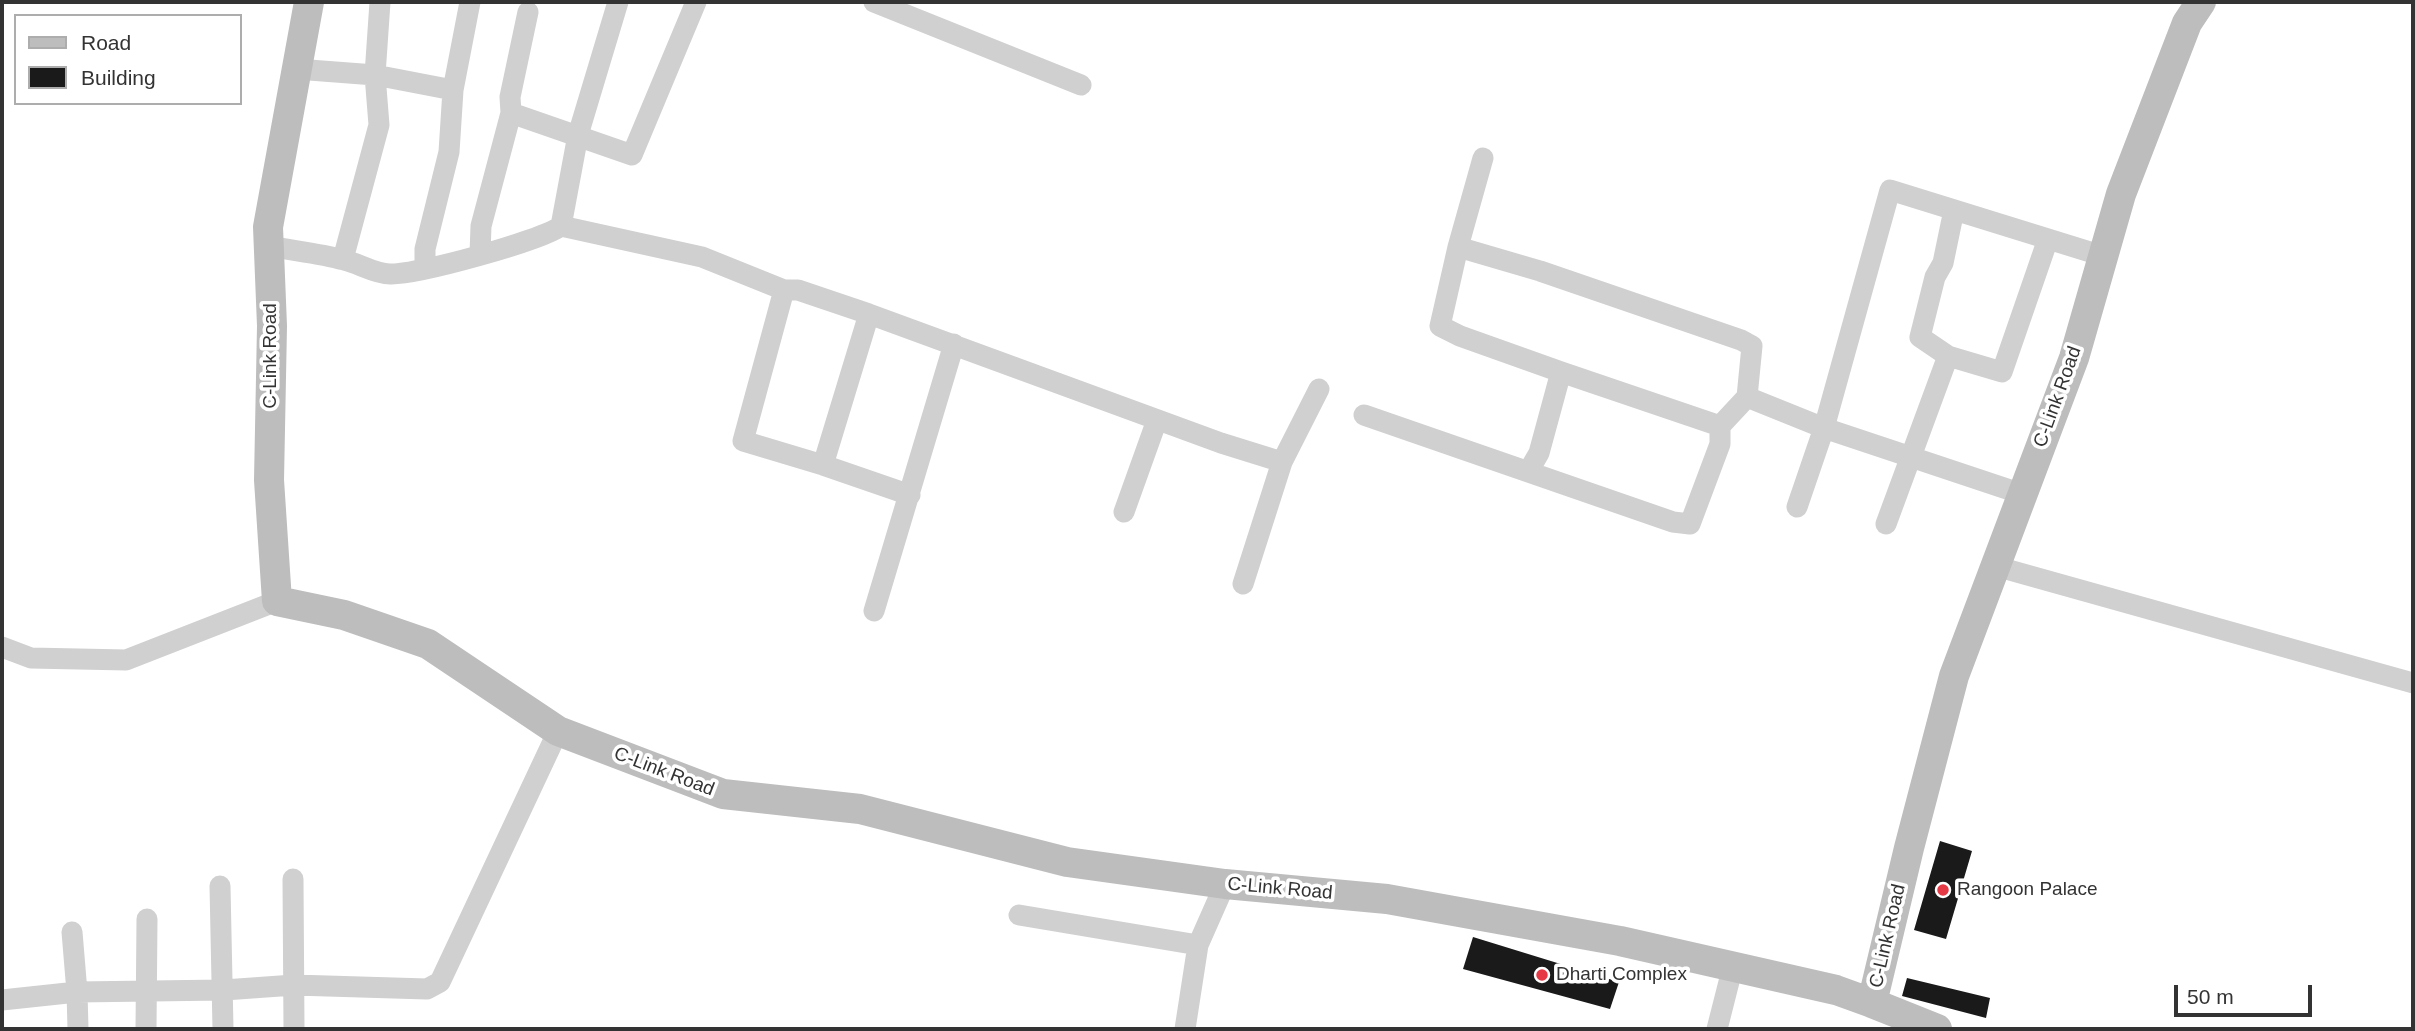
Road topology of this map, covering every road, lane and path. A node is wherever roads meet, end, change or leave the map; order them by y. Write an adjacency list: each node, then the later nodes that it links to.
1 (309, 2): 9 (street, C-Link Road)
2 (380, 2): 10 (street)
3 (470, 2): 12 (street)
4 (618, 2): 14 (street)
5 (696, 2): 14 (street)
6 (874, 2): 11 (street)
7 (2201, 2): 22 (street, C-Link Road)
8 (528, 12): 13 (street)
9 (296, 69): 10 (street); 19 (street, C-Link Road)
10 (375, 75): 12 (street); 23 (street)
11 (1081, 85)
12 (453, 90): 24 (street)
13 (511, 113): 14 (street); 21 (street)
14 (578, 135): 17 (street)
15 (1483, 158): 20 (street)
16 (1954, 210): 18 (street); 28 (street); 35 (street)
17 (561, 226): 21 (street); 25 (street)
18 (2048, 239): 22 (street); 28 (street)
19 (269, 246): 23 (street); 47 (street, C-Link Road)
20 (1458, 247): 29 (street); 31 (street)
21 (480, 254): 24 (street)
22 (2103, 256): 40 (street, C-Link Road)
23 (343, 259): 24 (street)
24 (425, 268)
25 (784, 290): 26 (street); 38 (street)
26 (869, 314): 27 (street); 38 (street)
27 (954, 344): 33 (street); 41 (street)
28 (1948, 356): 36 (street)
29 (1560, 372): 34 (street); 39 (street)
30 (1319, 389): 37 (street)
31 (1747, 397): 34 (street); 35 (street)
32 (1364, 415): 39 (street)
33 (1157, 420): 37 (street); 43 (street)
34 (1720, 426): 39 (street)
35 (1824, 428): 36 (street); 42 (street)
36 (1912, 457): 40 (street); 44 (street)
37 (1282, 462): 46 (street)
38 (823, 465): 41 (street)
39 (1528, 472)
40 (2022, 494): 45 (street, C-Link Road)
41 (910, 495): 48 (street)
42 (1797, 507)
43 (1124, 512)
44 (1886, 524)
45 (1995, 566): 50 (street); 65 (street, C-Link Road)
46 (1244, 584)
47 (277, 601): 49 (street); 51 (street, C-Link Road)
48 (874, 611)
49 (2, 647)
50 (2413, 683)
51 (558, 731): 53 (street, C-Link Road); 60 (street)
52 (293, 879): 60 (street)
53 (1225, 884): 58 (street); 59 (street, C-Link Road)
54 (220, 886): 61 (street)
55 (1019, 915): 58 (street)
56 (147, 919): 63 (street)
57 (72, 932): 62 (street)
58 (1198, 945): 70 (street)
59 (1733, 966): 65 (street, C-Link Road); 71 (street)
60 (294, 985): 61 (street); 69 (street)
61 (224, 990): 63 (street); 68 (street)
62 (77, 992): 63 (street); 64 (street); 66 (street)
63 (148, 992): 67 (street)
64 (2, 1000)
65 (1872, 1003): 72 (street)
66 (78, 1029)
67 (146, 1029)
68 (223, 1029)
69 (294, 1029)
70 (1185, 1029)
71 (1717, 1029)
72 (1937, 1029)

